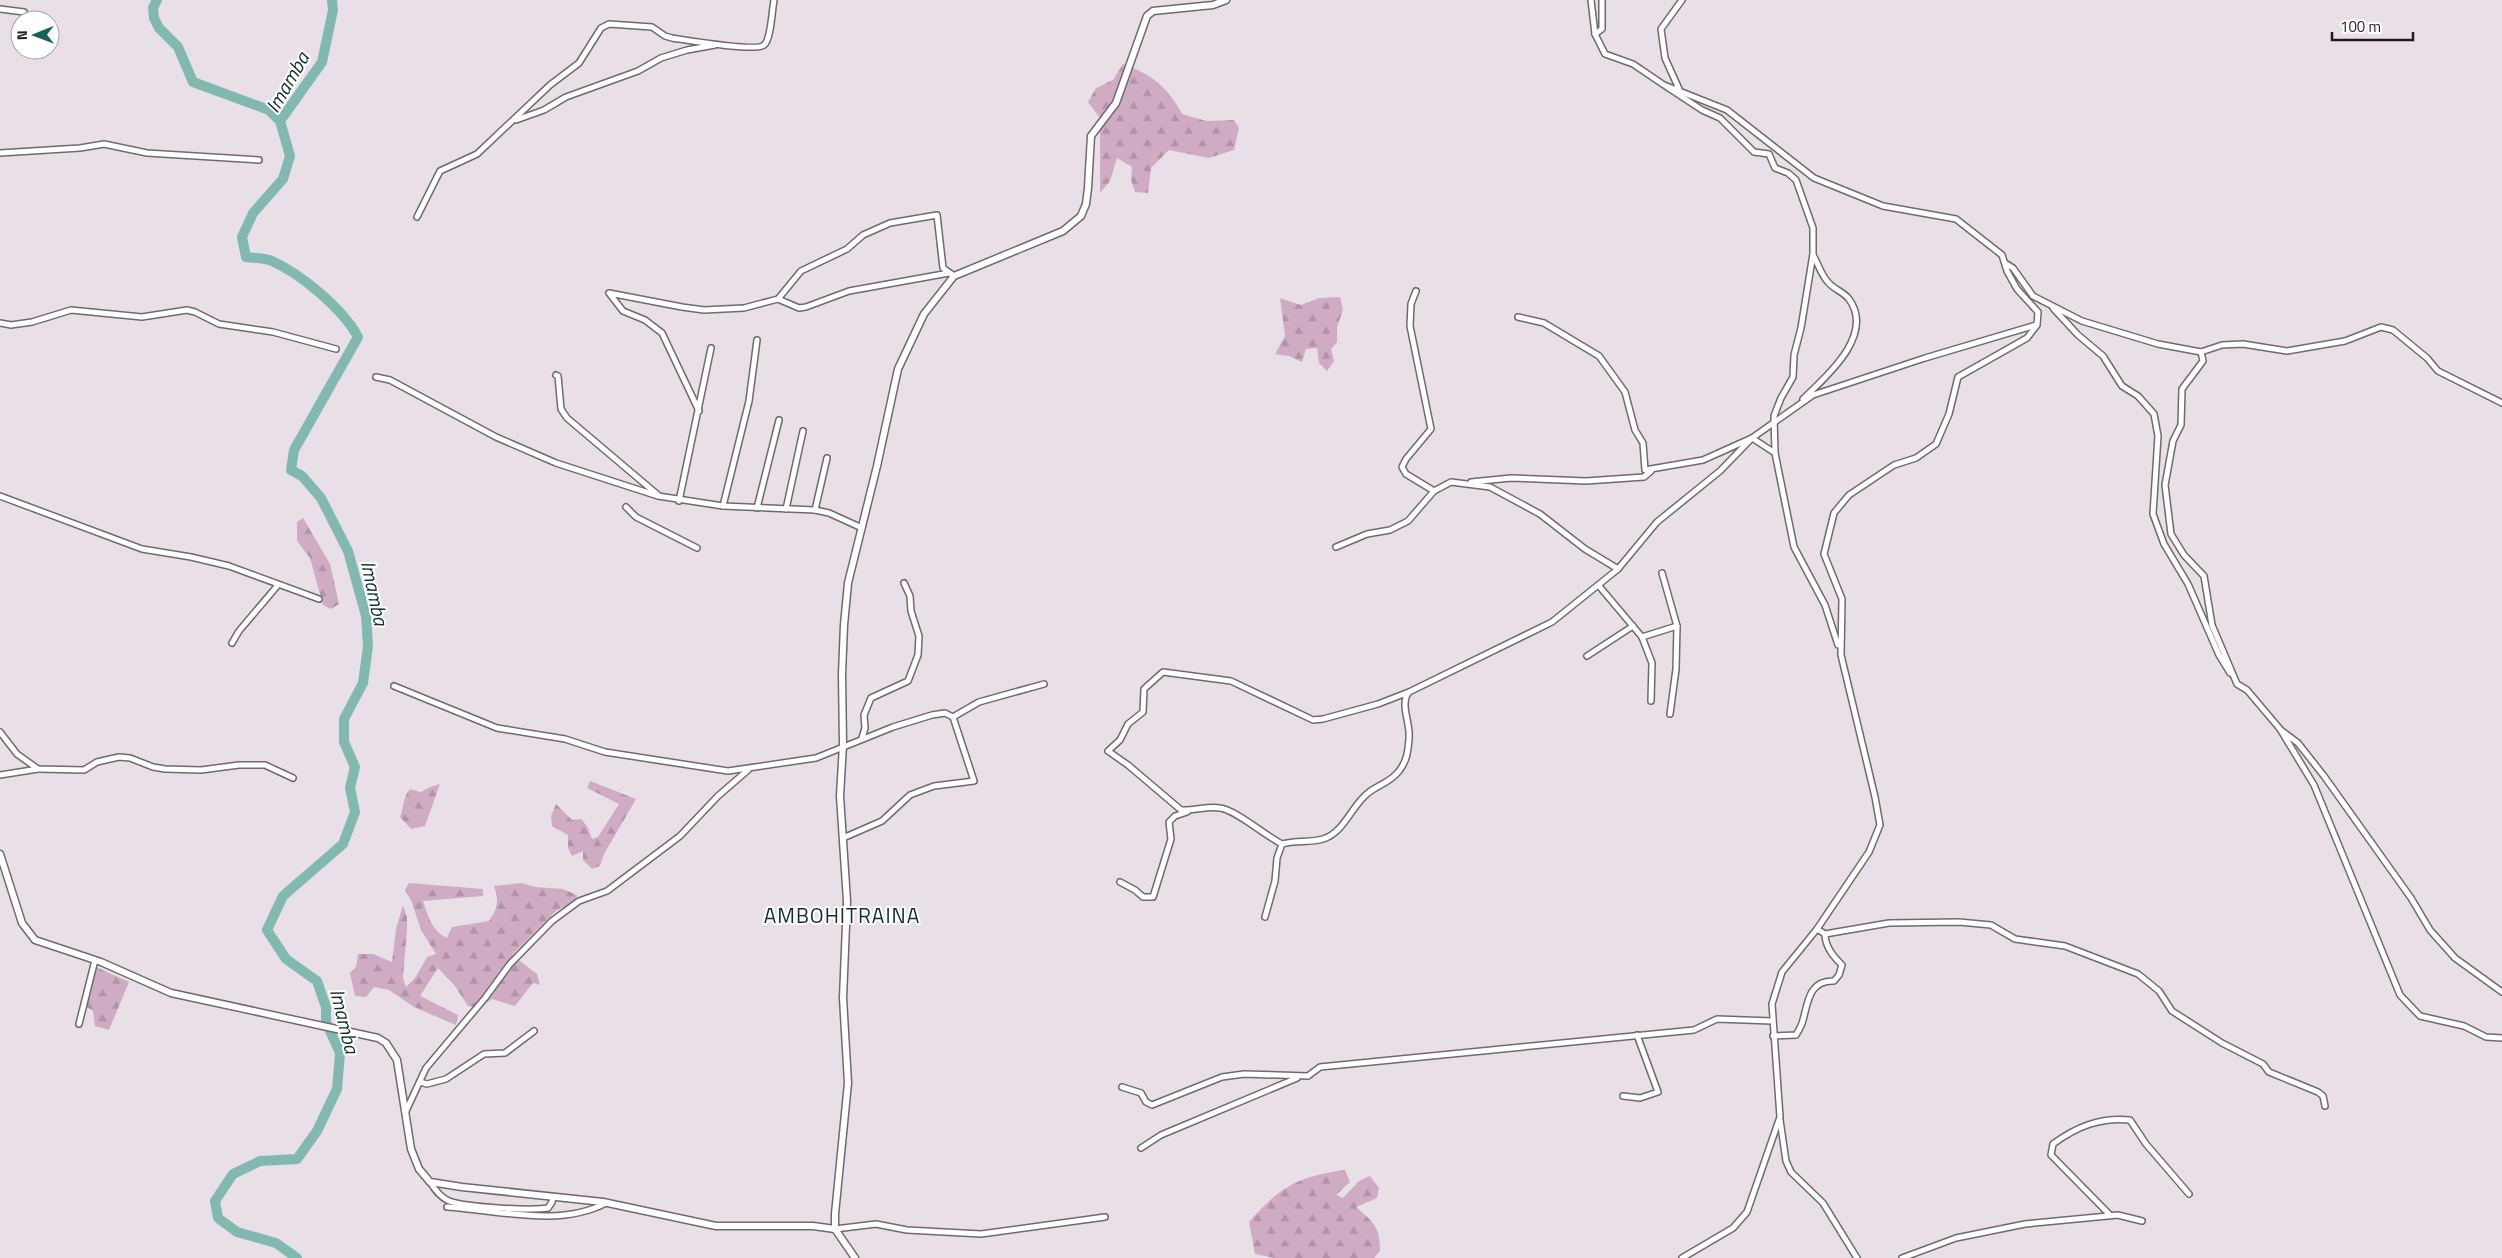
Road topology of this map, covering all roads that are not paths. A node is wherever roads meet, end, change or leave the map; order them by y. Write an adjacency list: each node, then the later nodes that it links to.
1 (774, 0): 7 (street)
2 (1226, 0): 16 (street)
3 (1591, 0): 6 (street)
4 (1602, 0): 6 (street)
5 (1682, 0): 9 (street)
6 (1595, 34): 8 (street)
7 (721, 45): 10 (street); 10 (street)
8 (1664, 85): 9 (street); 14 (street)
9 (1679, 89): 15 (street)
10 (513, 121): 13 (street)
11 (0, 153): 12 (street)
12 (258, 160)
13 (417, 218)
14 (1813, 254): 30 (street); 33 (street)
15 (2004, 263): 19 (street); 22 (street)
16 (952, 274): 18 (street); 18 (street); 49 (street)
17 (1416, 291): 40 (street)
18 (778, 299): 31 (street)
19 (2052, 306): 26 (street); 65 (street)
20 (1518, 317): 38 (street)
21 (0, 323): 25 (street)
22 (2037, 325): 30 (street); 62 (street)
23 (757, 340): 44 (street)
24 (711, 348): 31 (street)
25 (336, 349)
26 (2201, 352): 29 (street); 65 (street)
27 (556, 375): 42 (street)
28 (376, 376): 42 (street)
29 (2502, 403)
30 (1792, 410): 33 (street)
31 (699, 411): 43 (street)
32 (779, 420): 46 (street)
33 (1774, 422): 35 (street); 36 (street)
34 (803, 430): 47 (street)
35 (1752, 438): 36 (street); 38 (street); 52 (street)
36 (1775, 453): 62 (street)
37 (827, 458): 48 (street)
38 (1651, 471): 39 (street)
39 (1458, 483): 40 (street); 52 (street)
40 (1434, 491): 50 (street)
41 (0, 496): 55 (street)
42 (660, 497): 43 (street)
43 (679, 501): 44 (street)
44 (723, 506): 46 (street)
45 (626, 507): 51 (street)
46 (758, 508): 47 (street)
47 (786, 509): 48 (street)
48 (815, 510): 49 (street)
49 (862, 528): 74 (street)
50 (1336, 547)
51 (697, 548)
52 (1618, 569): 56 (street)
53 (1662, 573): 59 (street)
54 (904, 583): 73 (street)
55 (278, 585): 57 (street); 61 (street)
56 (1599, 586): 58 (street); 67 (street)
57 (319, 599)
58 (1633, 626): 60 (street); 63 (street)
59 (1677, 626): 60 (street); 69 (street)
60 (1642, 637): 68 (street)
61 (232, 643)
62 (1841, 655): 85 (street)
63 (1587, 656)
64 (1044, 684): 70 (street)
65 (2237, 684): 71 (street)
66 (394, 686): 76 (street)
67 (1409, 692): 79 (street); 81 (street)
68 (1650, 701)
69 (1670, 714)
70 (953, 717): 73 (street); 80 (street)
71 (2280, 729): 88 (street); 94 (street)
72 (0, 732): 75 (street)
73 (862, 738): 74 (street)
74 (843, 745): 76 (street); 80 (street)
75 (38, 769): 77 (street); 78 (street)
76 (750, 769): 96 (street)
77 (0, 775)
78 (293, 778)
79 (1190, 810): 81 (street); 83 (street)
80 (843, 838): 111 (street)
81 (1282, 844): 84 (street)
82 (0, 854): 87 (street)
83 (1120, 882)
84 (1265, 917)
85 (1817, 929): 86 (street); 89 (street)
86 (1825, 934): 93 (street); 99 (street)
87 (95, 960): 90 (street); 100 (street)
88 (2502, 992)
89 (1772, 1021): 92 (street); 93 (street)
90 (79, 1024)
91 (534, 1031): 96 (street)
92 (1638, 1035): 95 (street); 98 (street)
93 (1773, 1036): 101 (street)
94 (2502, 1038)
95 (1300, 1076): 97 (street); 102 (street)
96 (420, 1082): 100 (street)
97 (1122, 1087)
98 (1623, 1096)
99 (2325, 1106)
100 (406, 1111): 103 (street)
101 (1780, 1117): 113 (street); 114 (street)
102 (1141, 1148)
103 (430, 1182): 105 (street); 105 (street)
104 (2189, 1194): 108 (street)
105 (553, 1197): 106 (street)
106 (606, 1203): 107 (street); 111 (street)
107 (447, 1207)
108 (2110, 1215): 110 (street); 115 (street)
109 (1105, 1217): 111 (street)
110 (2142, 1221)
111 (835, 1229): 112 (street)
112 (855, 1258)
113 (1682, 1258)
114 (1857, 1258)
115 (1902, 1258)

